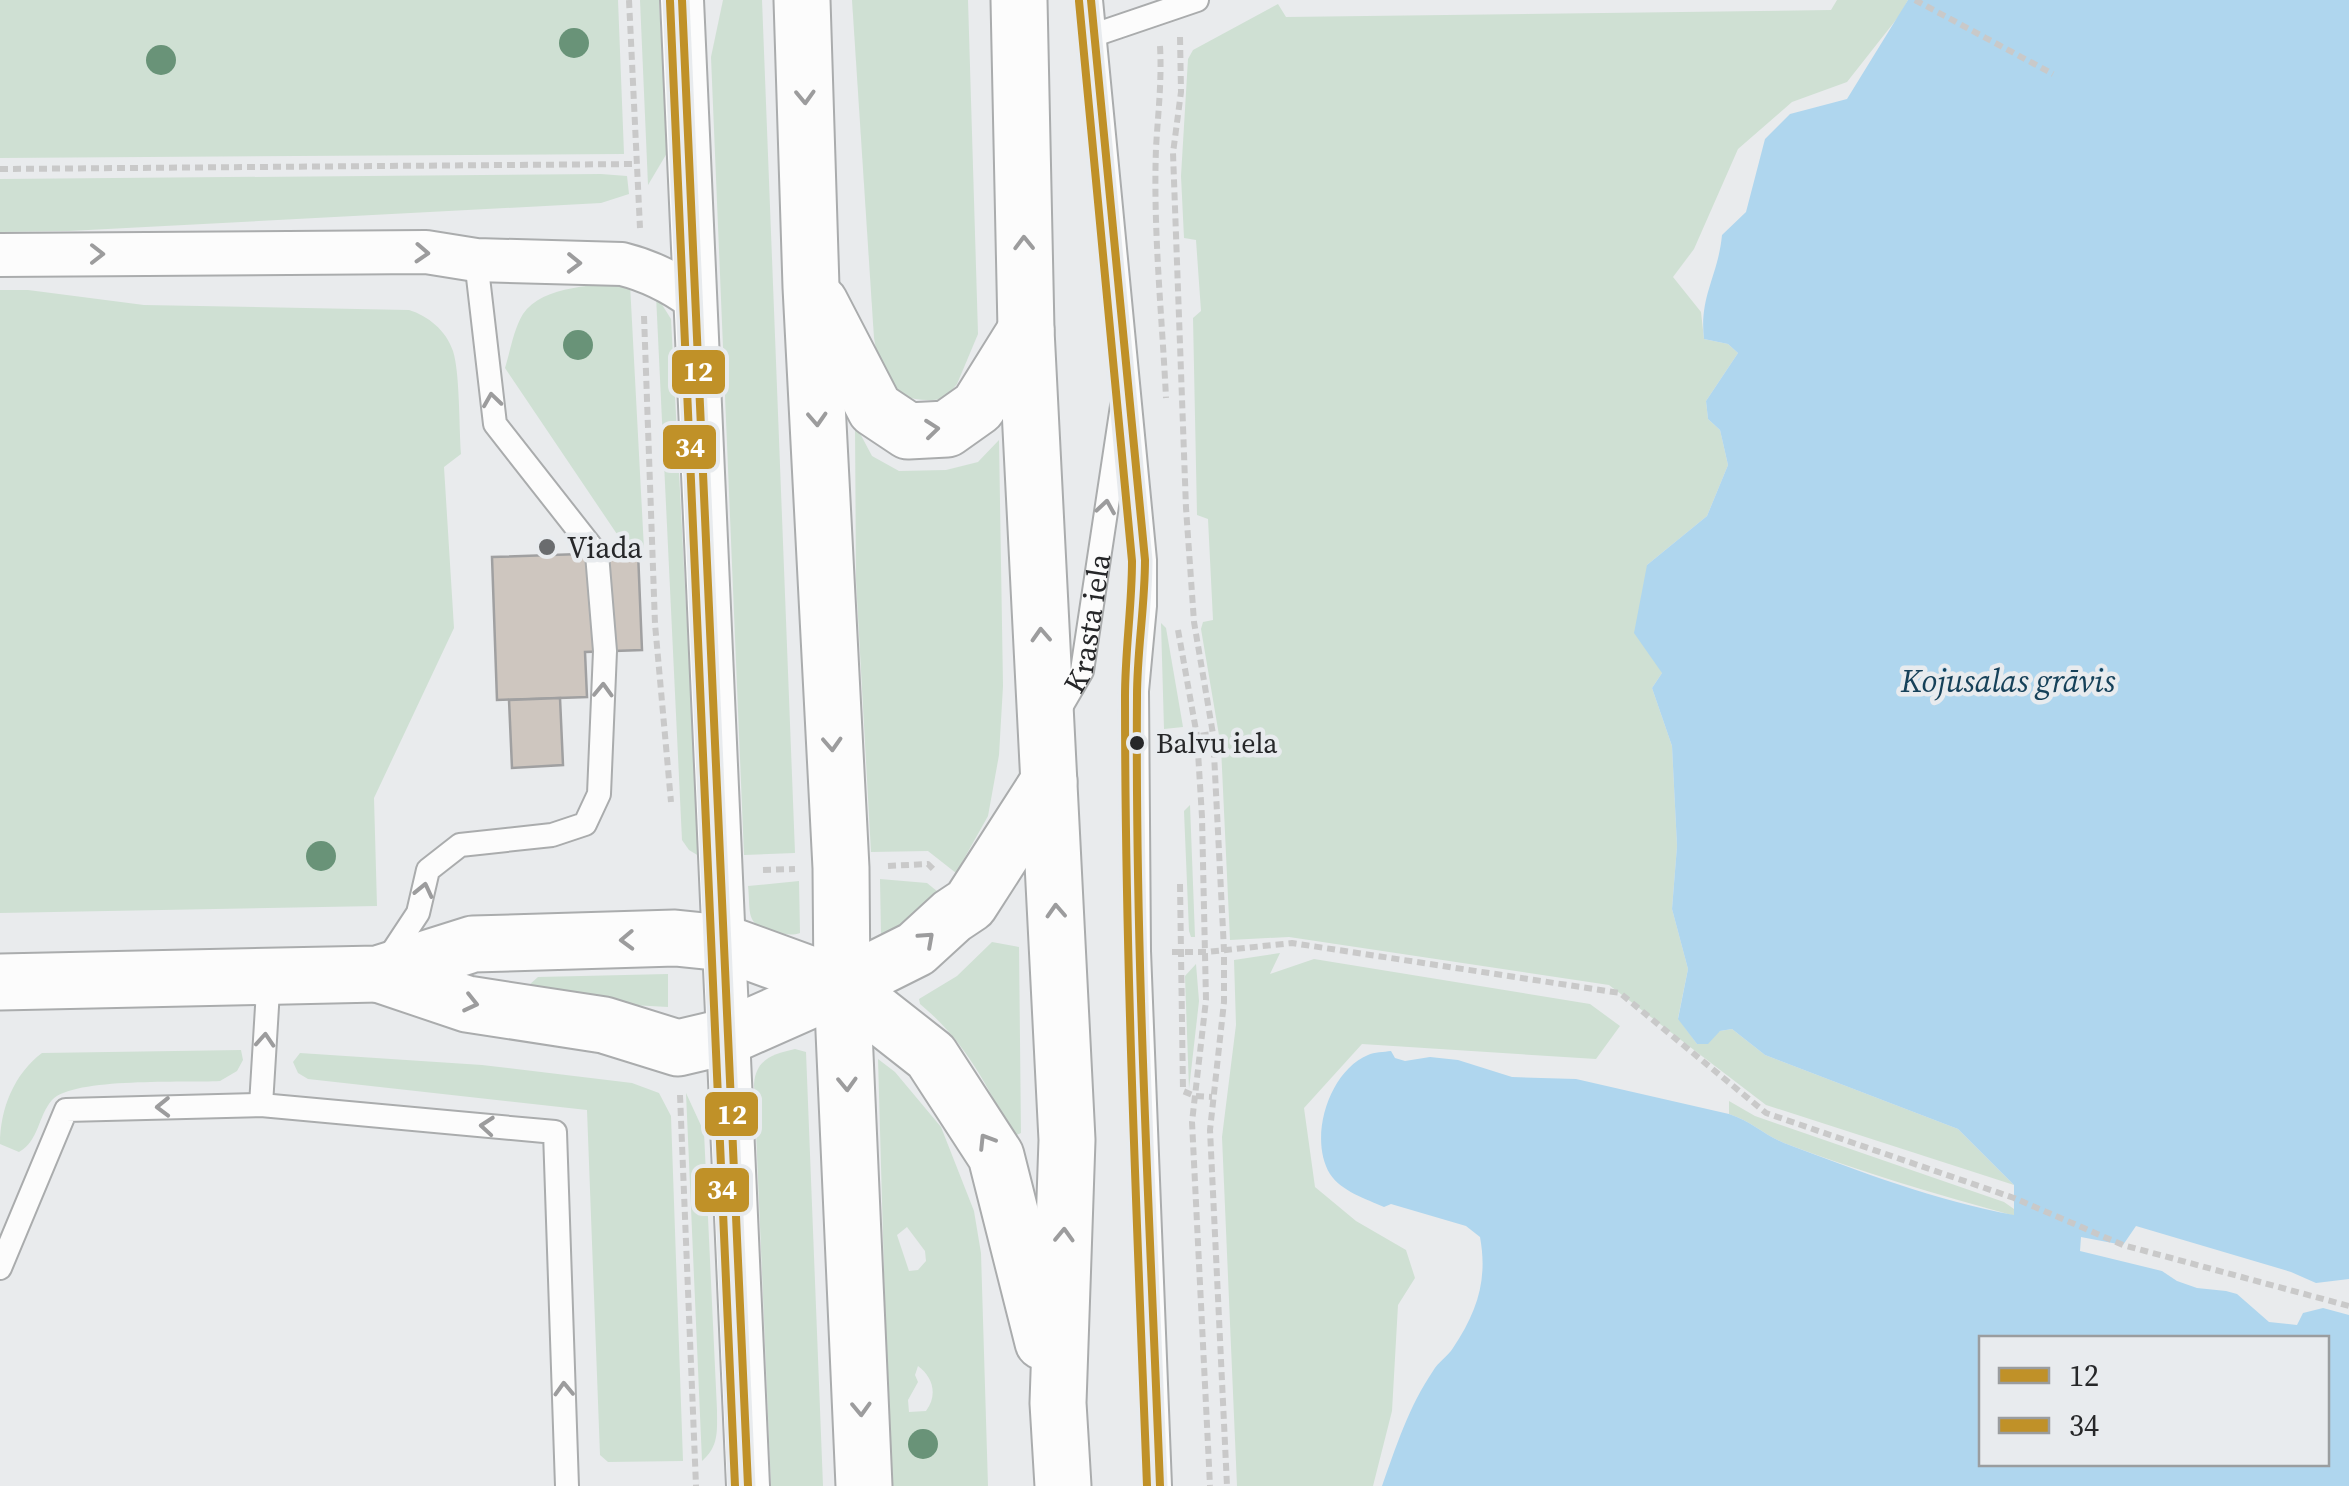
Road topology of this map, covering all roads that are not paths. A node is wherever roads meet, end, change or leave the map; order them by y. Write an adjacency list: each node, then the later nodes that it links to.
1 (802, 0): 9 (main road, one-way to 9)
2 (1019, 0): 11 (main road, Krasta iela, one-way to 2)
3 (1091, 0): 6 (lane)
4 (1178, 7): 6 (lane)
5 (687, 13): 10 (street)
6 (1097, 34): 12 (lane)
7 (0, 255): 8 (street, one-way to 8)
8 (476, 260): 10 (street, one-way to 10); 16 (lane, one-way to 8)
9 (811, 287): 11 (main road, one-way to 11); 17 (main road, one-way to 17)
10 (694, 299): 14 (street)
11 (1026, 330): 13 (main road, Krasta iela, one-way to 11)
12 (1128, 368): 13 (lane, Krasta iela, one-way to 12); 27 (lane, Krasta iela)
13 (1047, 757): 17 (main road, one-way to 13); 22 (main road, Krasta iela, one-way to 13)
14 (724, 943): 16 (main road, one-way to 16); 17 (main road); 19 (street)
15 (269, 974): 16 (main road); 18 (main road); 20 (lane, one-way to 15)
16 (378, 974): 19 (main road, one-way to 19)
17 (842, 986): 19 (main road); 22 (main road, one-way to 17); 25 (main road, one-way to 25)
18 (2, 987)
19 (703, 1042): 24 (street)
20 (260, 1105): 21 (lane, one-way to 21); 23 (lane, one-way to 20)
21 (0, 1268)
22 (1058, 1403): 26 (main road, Krasta iela)
23 (567, 1486)
24 (748, 1486)
25 (864, 1486)
26 (1064, 1486)
27 (1160, 1486)

